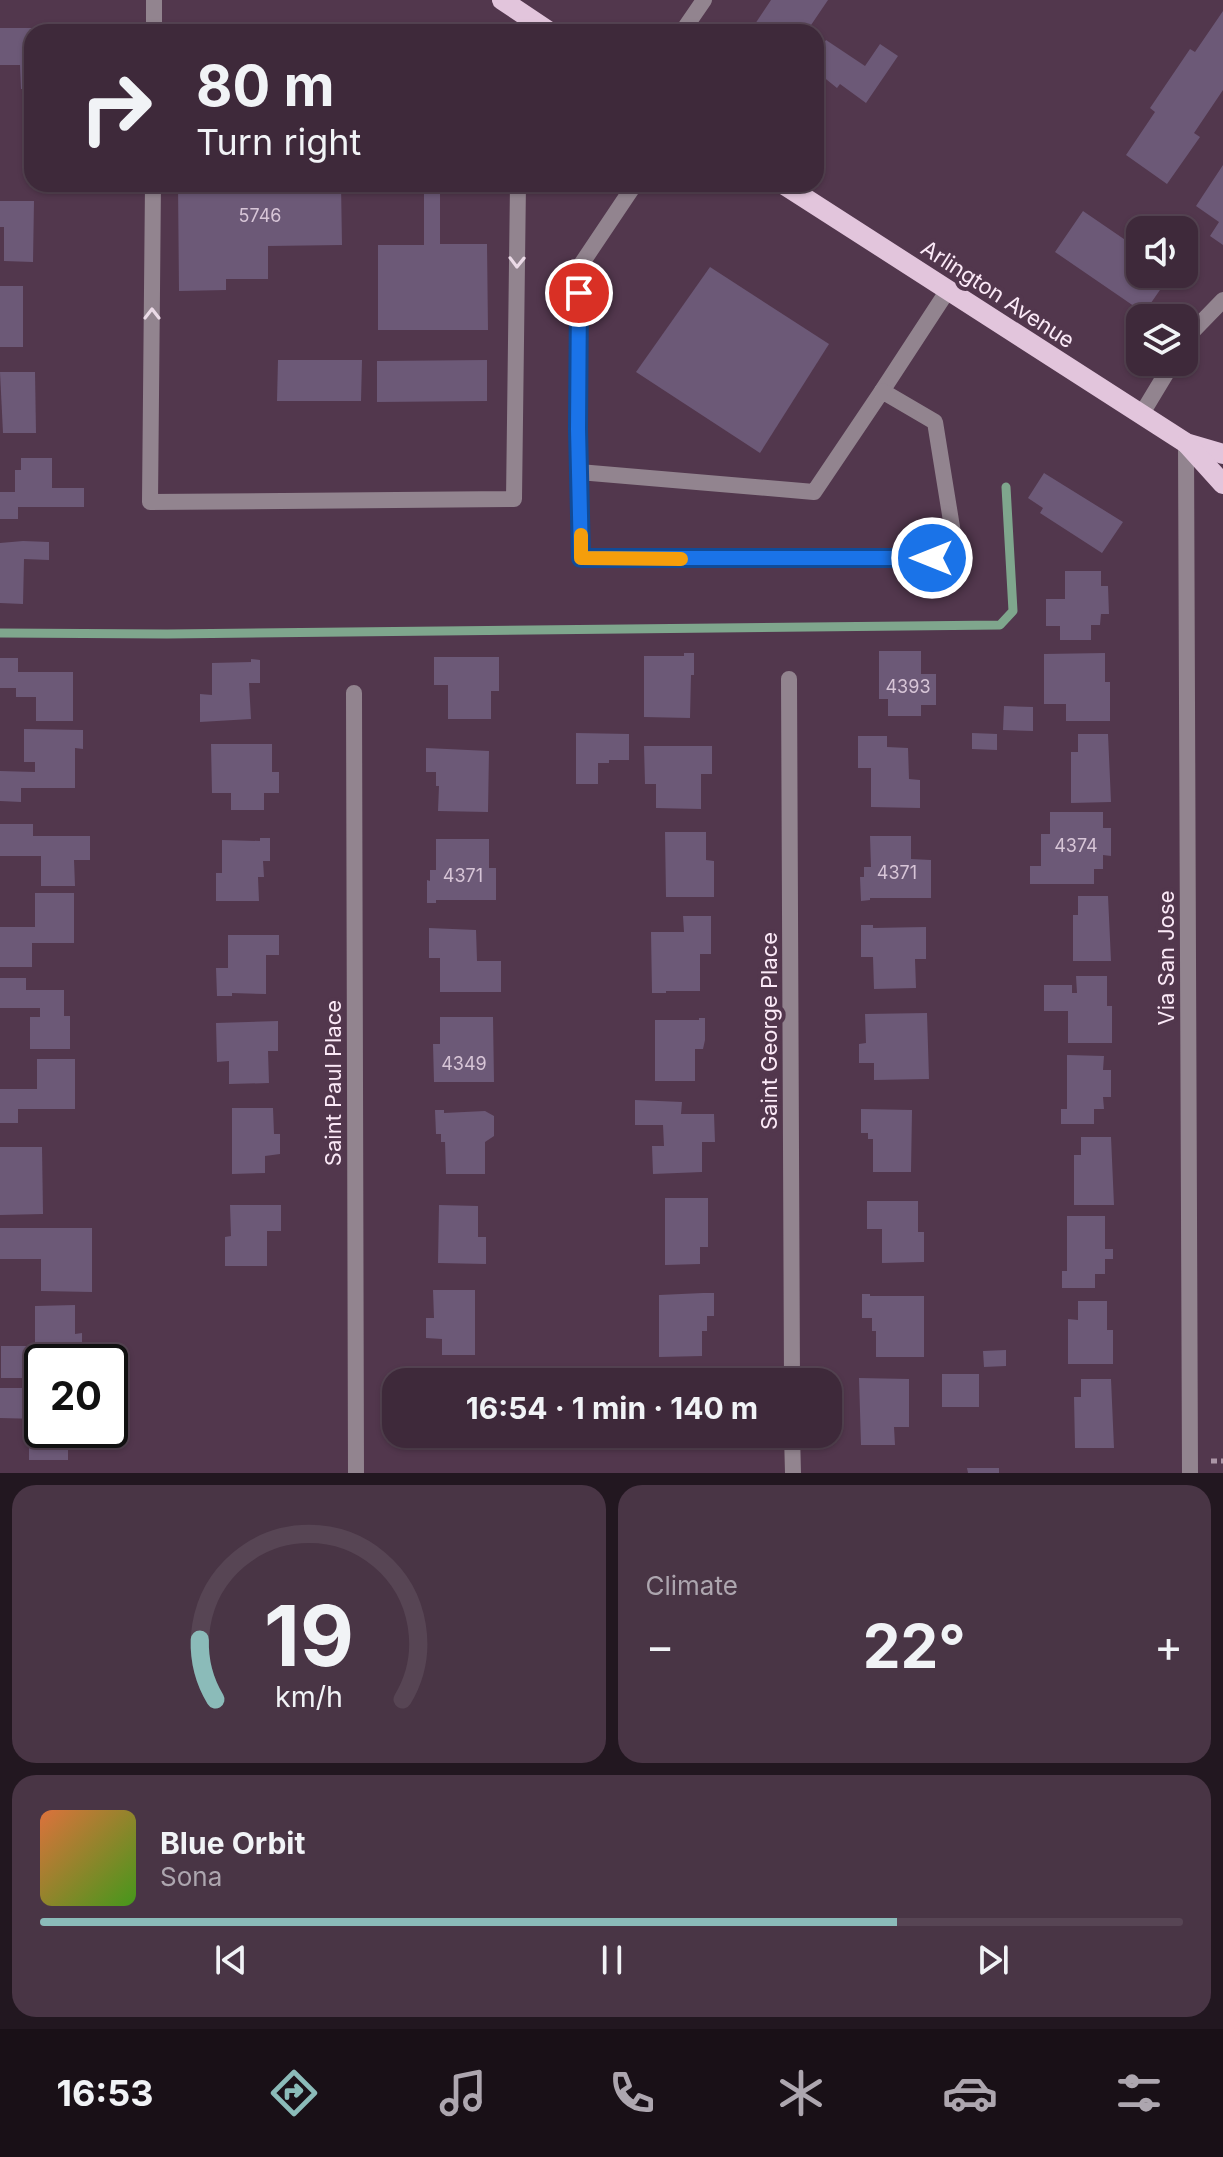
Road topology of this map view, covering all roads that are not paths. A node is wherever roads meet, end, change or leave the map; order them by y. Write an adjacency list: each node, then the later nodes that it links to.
1 (154, 0): 5 (street)
2 (502, 0): 4 (main road)
3 (704, 0): 6 (street)
4 (521, 22)
5 (154, 24)
6 (688, 24)
7 (153, 192): 8 (street, one-way to 7)
8 (518, 192)
9 (630, 192): 19 (street)
10 (795, 192): 11 (main road, Arlington Avenue)
11 (948, 290): 15 (street); 16 (main road, Arlington Avenue)
12 (1223, 300): 13 (street)
13 (1198, 326)
14 (1165, 376): 16 (street)
15 (882, 391): 19 (street); 19 (street)
16 (1141, 415): 17 (main road, Arlington Avenue)
17 (1186, 443): 18 (main road, Arlington Avenue); 20 (main road, Arlington Avenue); 27 (street, Via San Jose)
18 (1222, 452)
19 (579, 472)
20 (1223, 484)
21 (789, 679): 23 (street, Saint George Place)
22 (354, 693): 25 (street, Saint Paul Place)
23 (792, 1368)
24 (792, 1448): 26 (street)
25 (356, 1473)
26 (793, 1473)
27 (1190, 1473)

